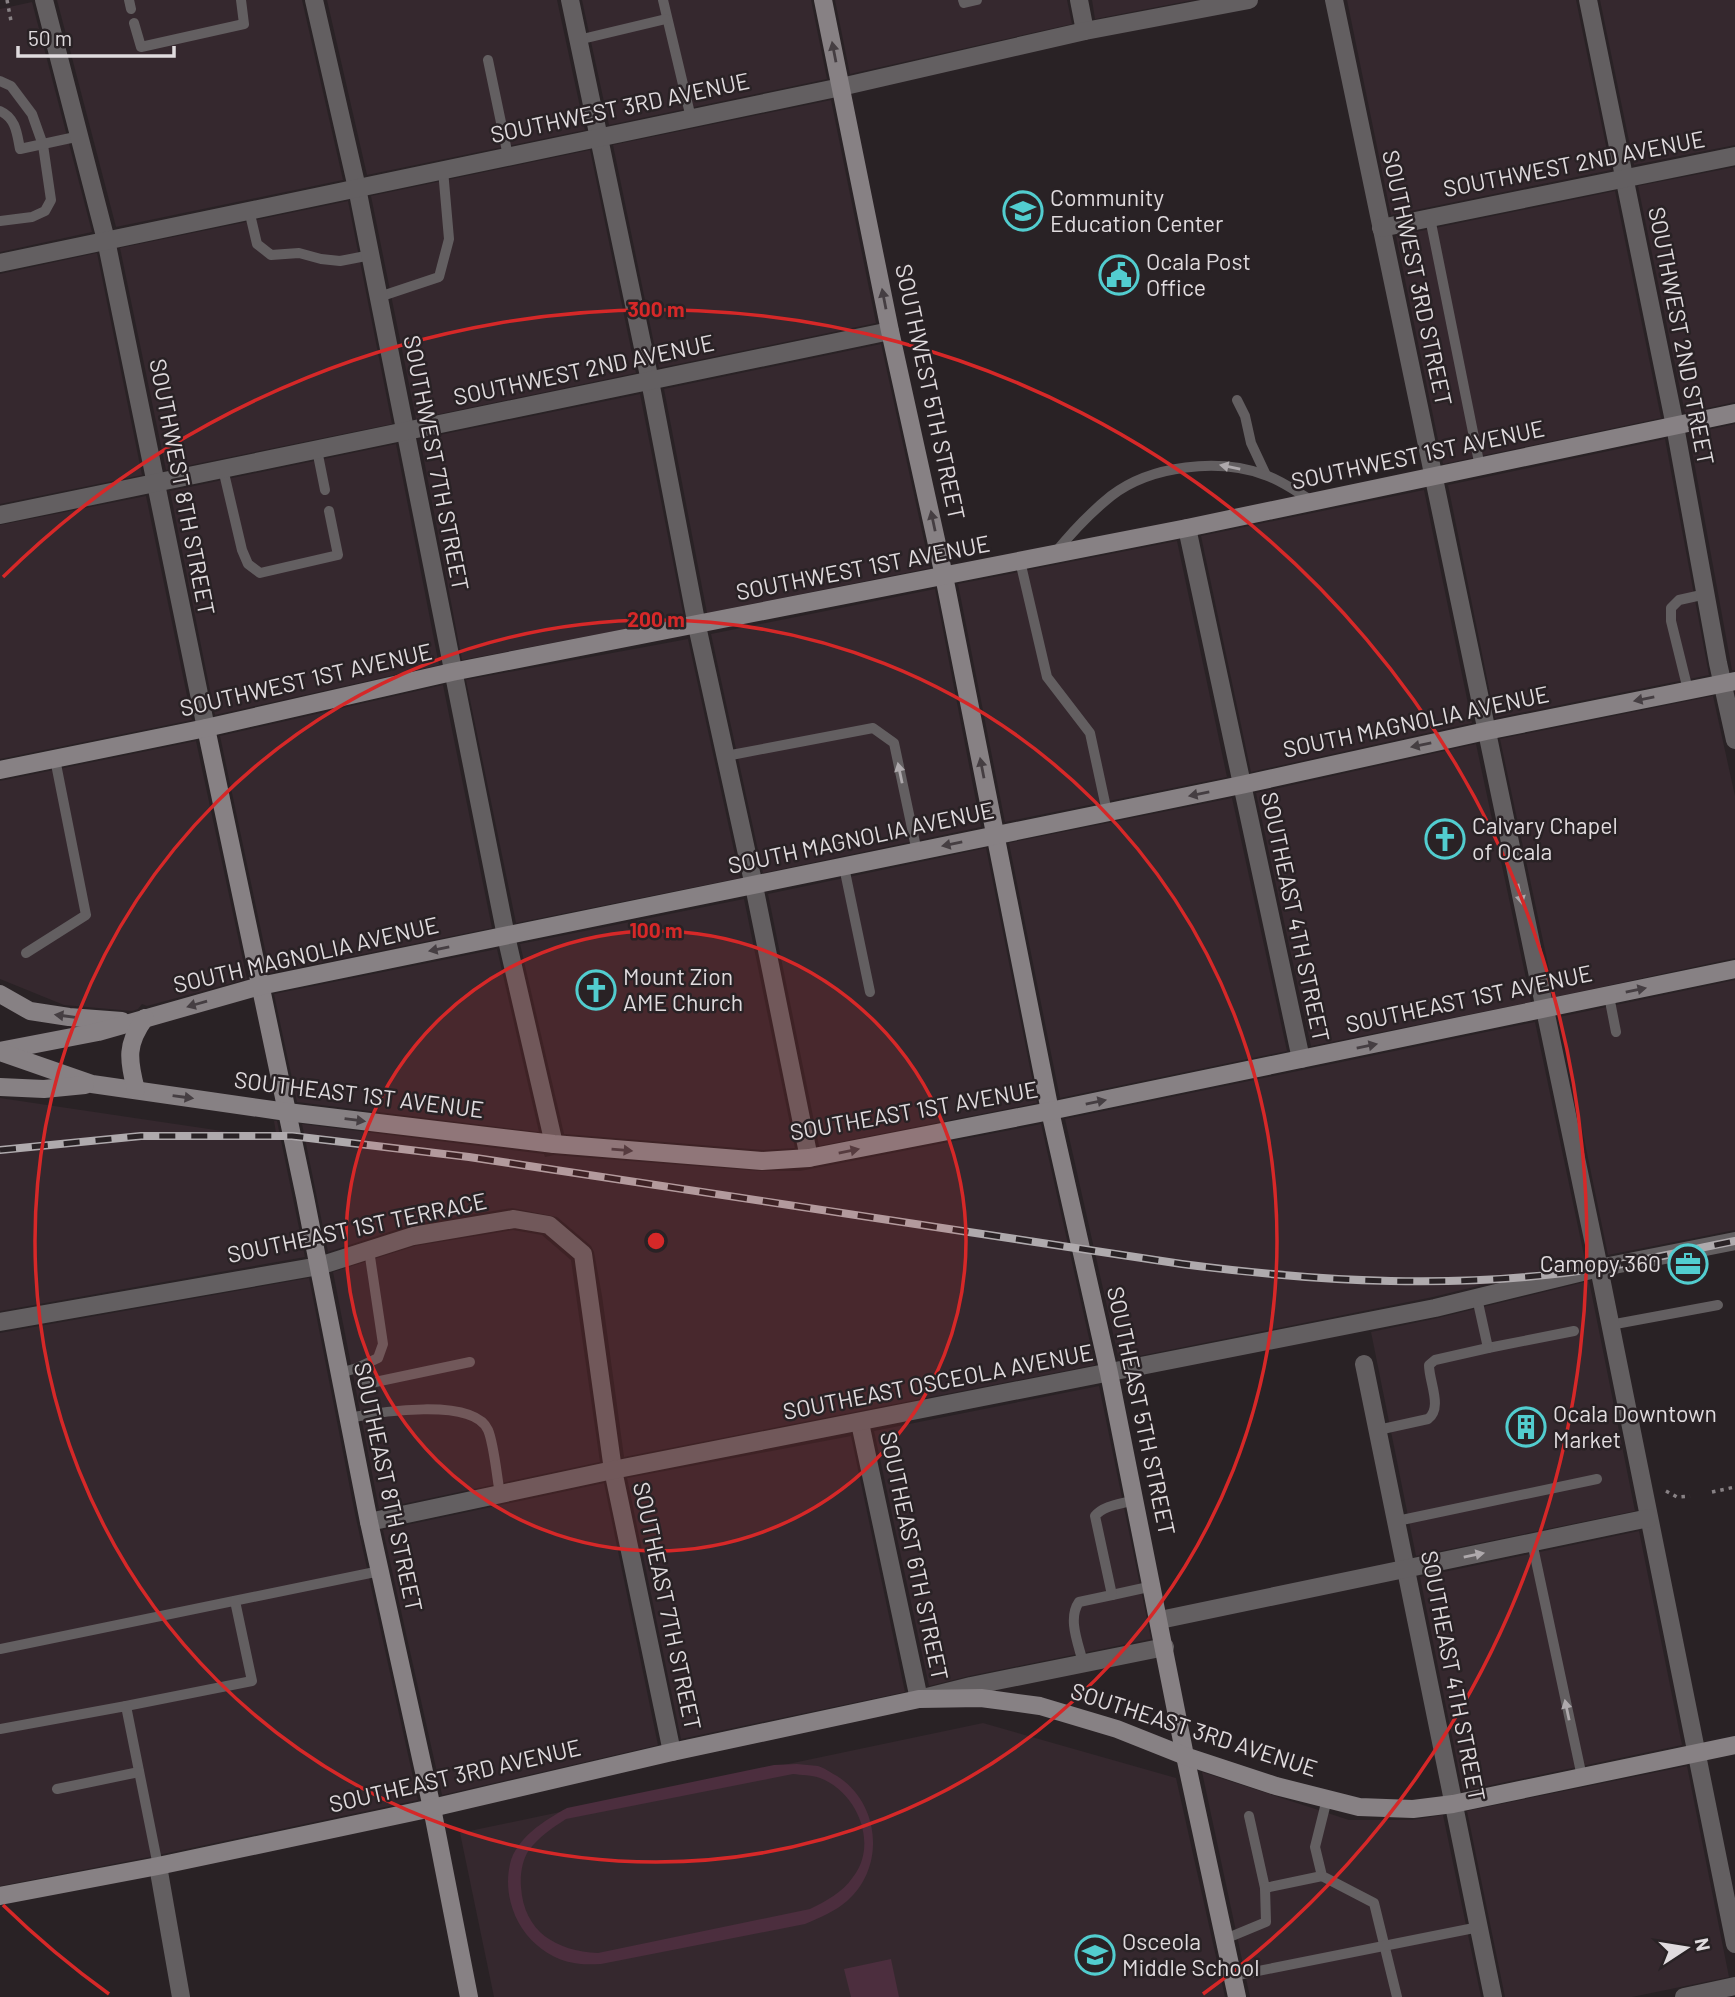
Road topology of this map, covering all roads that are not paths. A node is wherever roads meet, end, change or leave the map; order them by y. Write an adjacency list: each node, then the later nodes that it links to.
1 (44, 0): 22 (street, SOUTHWEST 8TH STREET)
2 (241, 0): 14 (lane)
3 (314, 0): 29 (street, SOUTHWEST 7TH STREET)
4 (570, 0): 16 (street)
5 (663, 0): 13 (lane)
6 (823, 0): 19 (street, SOUTHWEST 5TH STREET, one-way to 6)
7 (963, 0): 8 (lane)
8 (977, 0)
9 (1079, 0): 15 (street)
10 (1249, 0): 15 (street, SOUTHWEST 3RD AVENUE)
11 (1334, 0): 33 (street, SOUTHWEST 3RD STREET)
12 (1588, 0): 28 (street, SOUTHWEST 2ND STREET)
13 (666, 19): 16 (lane); 21 (lane)
14 (134, 23)
15 (1085, 31): 19 (street, SOUTHWEST 3RD AVENUE)
16 (578, 40): 23 (street)
17 (488, 60): 25 (lane)
18 (0, 81): 24 (lane)
19 (841, 87): 21 (street, SOUTHWEST 3RD AVENUE); 38 (street, SOUTHWEST 5TH STREET, one-way to 19)
20 (0, 111): 24 (lane)
21 (691, 118): 23 (street, SOUTHWEST 3RD AVENUE)
22 (80, 136): 24 (lane); 34 (street, SOUTHWEST 8TH STREET)
23 (600, 137): 25 (street, SOUTHWEST 3RD AVENUE); 39 (street)
24 (43, 145): 32 (lane)
25 (508, 156): 27 (street, SOUTHWEST 3RD AVENUE)
26 (1735, 156): 28 (street, SOUTHWEST 2ND AVENUE)
27 (443, 170): 29 (street, SOUTHWEST 3RD AVENUE); 37 (lane)
28 (1625, 178): 31 (street, SOUTHWEST 2ND AVENUE); 42 (street, SOUTHWEST 2ND STREET)
29 (357, 188): 30 (street, SOUTHWEST 3RD AVENUE); 35 (street, SOUTHWEST 7TH STREET)
30 (249, 210): 34 (street, SOUTHWEST 3RD AVENUE); 35 (lane)
31 (1430, 218): 33 (street, SOUTHWEST 2ND AVENUE); 45 (lane)
32 (0, 222)
33 (1381, 228): 48 (street, SOUTHWEST 3RD STREET)
34 (106, 240): 36 (street, SOUTHWEST 3RD AVENUE); 49 (street, SOUTHWEST 8TH STREET)
35 (371, 256): 37 (street, SOUTHWEST 7TH STREET)
36 (0, 263)
37 (379, 296): 43 (street, SOUTHWEST 7TH STREET)
38 (890, 331): 39 (street, SOUTHWEST 2ND AVENUE); 57 (street, SOUTHWEST 5TH STREET, one-way to 38)
39 (650, 381): 43 (street, SOUTHWEST 2ND AVENUE); 59 (street)
40 (1237, 400): 47 (lane)
41 (1735, 413): 42 (street, SOUTHWEST 1ST AVENUE)
42 (1675, 426): 45 (street, SOUTHWEST 1ST AVENUE); 58 (street, SOUTHWEST 2ND STREET)
43 (406, 432): 44 (street, SOUTHWEST 2ND AVENUE); 60 (street, SOUTHWEST 7TH STREET)
44 (317, 450): 46 (street, SOUTHWEST 2ND AVENUE); 50 (lane)
45 (1480, 467): 48 (street, SOUTHWEST 1ST AVENUE)
46 (223, 469): 49 (street, SOUTHWEST 2ND AVENUE); 52 (lane)
47 (1266, 475): 51 (lane); 55 (lane, one-way to 55)
48 (1434, 477): 51 (street, SOUTHWEST 1ST AVENUE); 64 (street, SOUTHWEST 3RD STREET)
49 (156, 483): 53 (street, SOUTHWEST 2ND AVENUE); 63 (street, SOUTHWEST 8TH STREET)
50 (326, 490)
51 (1314, 502): 54 (street, SOUTHWEST 1ST AVENUE)
52 (329, 511)
53 (0, 515)
54 (1187, 528): 55 (street, SOUTHWEST 1ST AVENUE); 69 (street, SOUTHEAST 4TH STREET)
55 (1054, 555): 56 (street, SOUTHWEST 1ST AVENUE)
56 (1020, 561): 57 (street, SOUTHWEST 1ST AVENUE); 70 (lane)
57 (944, 576): 59 (street, SOUTHWEST 1ST AVENUE); 71 (street, SOUTHWEST 5TH STREET, one-way to 57)
58 (1706, 594): 61 (street, SOUTHWEST 2ND STREET); 62 (lane)
59 (697, 626): 60 (street, SOUTHWEST 1ST AVENUE); 66 (street)
60 (452, 672): 63 (street, SOUTHWEST 1ST AVENUE); 75 (street, SOUTHWEST 7TH STREET)
61 (1729, 682): 62 (street, SOUTH MAGNOLIA AVENUE); 65 (street, SOUTHWEST 2ND STREET)
62 (1688, 690): 64 (street, SOUTH MAGNOLIA AVENUE, one-way to 64)
63 (206, 728): 67 (street, SOUTHWEST 1ST AVENUE); 78 (street, SOUTHWEST 8TH STREET)
64 (1486, 731): 69 (street, SOUTH MAGNOLIA AVENUE, one-way to 69); 82 (street, SOUTHWEST 3RD STREET, one-way to 82)
65 (1735, 740)
66 (726, 756): 72 (lane, one-way to 66); 74 (street)
67 (55, 759): 68 (street, SOUTHWEST 1ST AVENUE); 76 (lane)
68 (0, 770)
69 (1241, 785): 70 (street, SOUTH MAGNOLIA AVENUE, one-way to 70); 86 (street, SOUTHEAST 4TH STREET)
70 (1107, 812): 71 (street, SOUTH MAGNOLIA AVENUE)
71 (995, 835): 72 (street, SOUTH MAGNOLIA AVENUE, one-way to 72); 90 (street, SOUTHEAST 5TH STREET)
72 (917, 852): 73 (street, SOUTH MAGNOLIA AVENUE)
73 (844, 867): 74 (street, SOUTH MAGNOLIA AVENUE); 79 (lane)
74 (754, 886): 75 (street, SOUTH MAGNOLIA AVENUE); 93 (street)
75 (506, 936): 78 (street, SOUTH MAGNOLIA AVENUE, one-way to 78); 92 (street)
76 (26, 953)
77 (1735, 969): 81 (street, SOUTHEAST 1ST AVENUE, one-way to 77)
78 (260, 986): 83 (street, SOUTH MAGNOLIA AVENUE, one-way to 83); 91 (street, SOUTHEAST 8TH STREET)
79 (870, 992)
80 (0, 995): 83 (street, one-way to 80)
81 (1609, 996): 82 (street, SOUTHEAST 1ST AVENUE); 84 (lane)
82 (1545, 1009): 86 (street, SOUTHEAST 1ST AVENUE, one-way to 82); 97 (street, SOUTHWEST 3RD STREET)
83 (139, 1020): 85 (street, SOUTH MAGNOLIA AVENUE); 89 (street)
84 (1616, 1032)
85 (0, 1051): 87 (street)
86 (1301, 1059): 90 (street, SOUTHEAST 1ST AVENUE, one-way to 86)
87 (92, 1084): 88 (street); 89 (street, SOUTHEAST 1ST AVENUE)
88 (0, 1087)
89 (136, 1090): 91 (street, SOUTHEAST 1ST AVENUE, one-way to 91)
90 (1051, 1111): 93 (street, SOUTHEAST 1ST AVENUE, one-way to 90); 107 (street, SOUTHEAST 5TH STREET)
91 (287, 1112): 92 (street, SOUTHEAST 1ST AVENUE, one-way to 92); 96 (street, SOUTHEAST 8TH STREET)
92 (554, 1144): 93 (street, SOUTHEAST 1ST AVENUE, one-way to 93)
93 (809, 1158)
94 (1735, 1241): 97 (street, SOUTHEAST OSCEOLA AVENUE)
95 (369, 1250): 96 (street, SOUTHEAST 1ST TERRACE); 106 (lane); 112 (street, SOUTHEAST 1ST TERRACE)
96 (319, 1266): 100 (street, SOUTHEAST 1ST TERRACE); 106 (street, SOUTHEAST 8TH STREET)
97 (1599, 1268): 98 (street, SOUTHEAST OSCEOLA AVENUE); 101 (street, SOUTHWEST 3RD STREET)
98 (1477, 1298): 103 (lane); 107 (street, SOUTHEAST OSCEOLA AVENUE)
99 (1718, 1305): 101 (lane)
100 (0, 1322)
101 (1610, 1325): 116 (street, SOUTHWEST 3RD STREET)
102 (1574, 1331): 103 (lane)
103 (1488, 1348): 111 (lane)
104 (470, 1362): 108 (lane)
105 (1364, 1364): 111 (street, SOUTHEAST 4TH STREET)
106 (340, 1373): 109 (street, SOUTHEAST 8TH STREET)
107 (1109, 1373): 110 (street, SOUTHEAST OSCEOLA AVENUE); 115 (street, SOUTHEAST 5TH STREET)
108 (361, 1385)
109 (349, 1418): 114 (lane); 118 (street, SOUTHEAST 8TH STREET)
110 (860, 1423): 112 (street, SOUTHEAST OSCEOLA AVENUE); 129 (street, SOUTHEAST 6TH STREET)
111 (1378, 1430): 117 (street, SOUTHEAST 4TH STREET)
112 (613, 1470): 114 (street, SOUTHEAST OSCEOLA AVENUE); 133 (street, SOUTHEAST 7TH STREET)
113 (1597, 1479): 117 (lane)
114 (500, 1494): 118 (street, SOUTHEAST OSCEOLA AVENUE)
115 (1135, 1500): 122 (street, SOUTHEAST 5TH STREET); 123 (lane)
116 (1649, 1518): 119 (street); 134 (street, SOUTHWEST 3RD STREET)
117 (1397, 1521): 120 (street, SOUTHEAST 4TH STREET)
118 (369, 1522): 121 (street, SOUTHEAST 8TH STREET)
119 (1532, 1542): 120 (street, one-way to 119); 137 (lane, one-way to 119)
120 (1407, 1568): 125 (street); 140 (street, SOUTHEAST 4TH STREET)
121 (380, 1572): 124 (lane); 141 (street, SOUTHEAST 8TH STREET)
122 (1153, 1586): 123 (lane); 125 (street, SOUTHEAST 5TH STREET)
123 (1112, 1595): 128 (lane)
124 (235, 1601): 127 (lane); 130 (lane)
125 (1160, 1620): 126 (street, SOUTHEAST 5TH STREET)
126 (1165, 1647): 128 (street, SOUTHEAST 3RD AVENUE); 135 (street, SOUTHEAST 5TH STREET)
127 (0, 1649)
128 (1083, 1663): 129 (street, SOUTHEAST 3RD AVENUE)
129 (919, 1699): 133 (street, SOUTHEAST 3RD AVENUE); 135 (street, SOUTHEAST 3RD AVENUE)
130 (126, 1706): 131 (lane); 136 (lane)
131 (0, 1729)
132 (1735, 1745): 134 (street, SOUTHEAST 3RD AVENUE)
133 (672, 1752): 141 (street, SOUTHEAST 3RD AVENUE)
134 (1696, 1753): 137 (street, SOUTHEAST 3RD AVENUE); 149 (street, SOUTHWEST 3RD STREET)
135 (1185, 1756): 139 (street, SOUTHEAST 3RD AVENUE); 148 (street, SOUTHEAST 5TH STREET)
136 (139, 1772): 138 (lane); 143 (lane)
137 (1582, 1777): 140 (street, SOUTHEAST 3RD AVENUE)
138 (57, 1789)
139 (1328, 1799): 140 (street, SOUTHEAST 3RD AVENUE); 144 (lane)
140 (1453, 1804): 147 (street, SOUTHEAST 4TH STREET)
141 (432, 1808): 143 (street, SOUTHEAST 3RD AVENUE); 154 (street, SOUTHEAST 8TH STREET)
142 (1250, 1816): 145 (lane)
143 (158, 1866): 146 (street, SOUTHEAST 3RD AVENUE); 153 (street)
144 (1322, 1876): 145 (lane); 150 (lane)
145 (1265, 1888): 148 (lane)
146 (0, 1896)
147 (1479, 1927): 150 (lane); 157 (street, SOUTHEAST 4TH STREET)
148 (1225, 1939): 151 (street, SOUTHEAST 5TH STREET)
149 (1735, 1944)
150 (1384, 1946): 151 (lane); 156 (lane)
151 (1233, 1976): 155 (street, SOUTHEAST 5TH STREET)
152 (1735, 1986): 158 (street)
153 (181, 1997)
154 (469, 1997)
155 (1237, 1997)
156 (1396, 1997)
157 (1493, 1997)
158 (1684, 1997)

